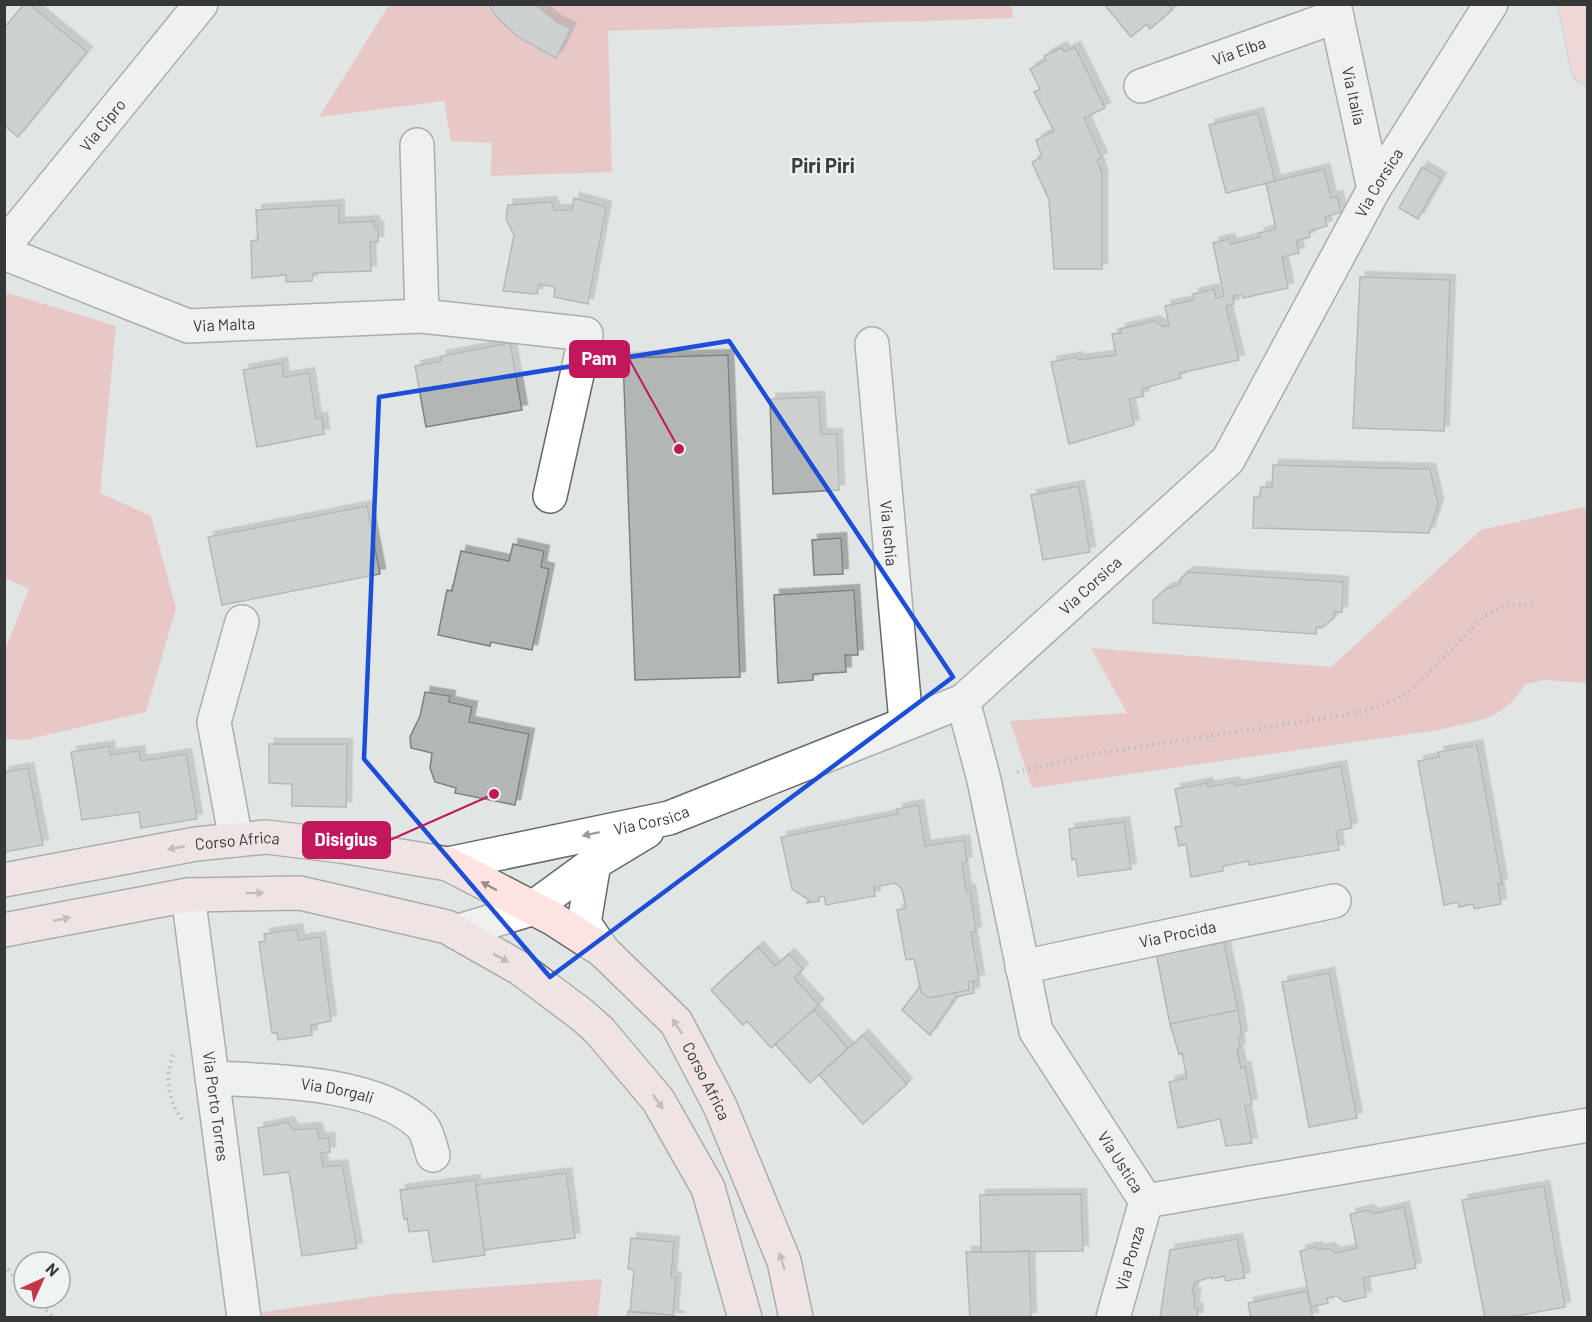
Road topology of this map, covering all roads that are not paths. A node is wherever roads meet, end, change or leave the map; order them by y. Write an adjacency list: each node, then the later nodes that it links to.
1 (201, 4): 9 (street, Via Cipro)
2 (1491, 4): 8 (street, Via Corsica)
3 (1575, 4): 5 (main road)
4 (1336, 10): 6 (street, Via Elba); 8 (street, Via Italia)
5 (1587, 68)
6 (1141, 86)
7 (417, 145): 11 (street)
8 (1374, 189): 15 (street, Via Corsica)
9 (4, 246)
10 (4, 253): 11 (street, Via Malta)
11 (422, 316): 13 (street, Via Malta)
12 (872, 344): 16 (street, Via Ischia)
13 (550, 496)
14 (242, 622): 18 (street)
15 (963, 701): 16 (street, Via Corsica); 28 (street, Via Ustica)
16 (906, 722): 17 (street, Via Corsica)
17 (669, 818): 19 (street); 20 (street, Via Corsica, one-way to 20)
18 (236, 840): 20 (street, Corso Africa); 21 (street, Corso Africa, one-way to 21)
19 (594, 863): 24 (street); 27 (street)
20 (448, 864): 24 (street, Corso Africa, one-way to 20)
21 (4, 880)
22 (188, 894): 25 (street, one-way to 22); 26 (street, one-way to 26); 29 (street, Via Porto Torres)
23 (1334, 901): 28 (street, Via Procida)
24 (531, 909): 26 (street); 27 (street, Corso Africa)
25 (4, 930)
26 (456, 932): 34 (street, one-way to 34)
27 (603, 951): 35 (street, Corso Africa, one-way to 27)
28 (1022, 967): 32 (street, Via Ustica)
29 (212, 1078): 31 (street, Via Dorgali); 33 (street, Via Porto Torres)
30 (1587, 1125): 32 (street, Via Ustica)
31 (433, 1155)
32 (1146, 1201): 36 (street, Via Ponza)
33 (244, 1317)
34 (745, 1317)
35 (796, 1317)
36 (1113, 1317)

